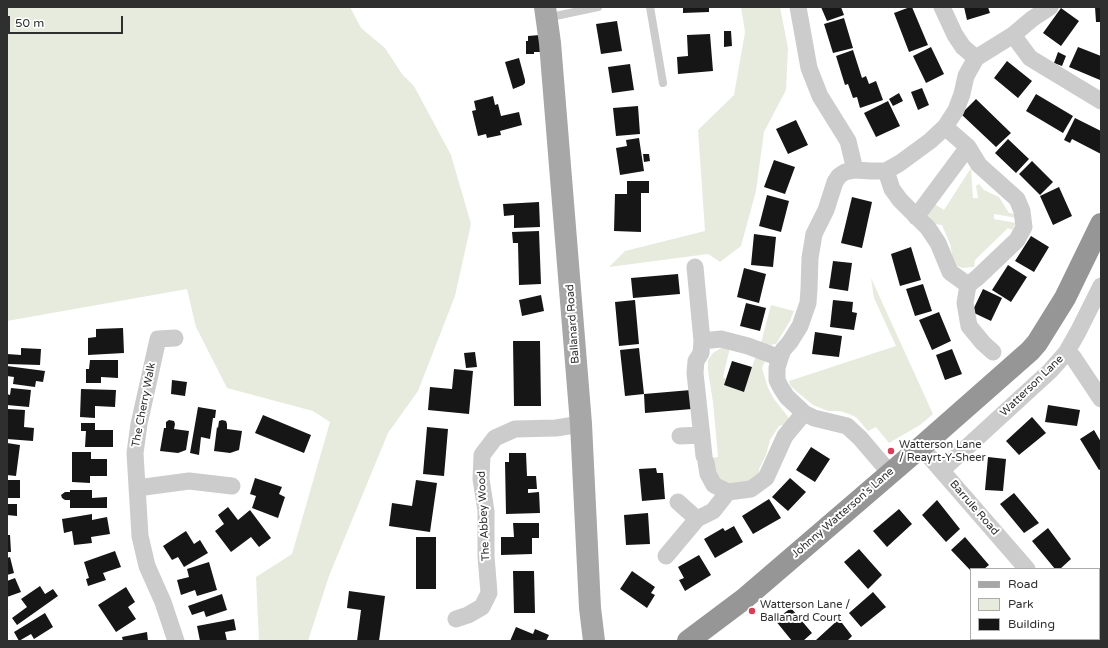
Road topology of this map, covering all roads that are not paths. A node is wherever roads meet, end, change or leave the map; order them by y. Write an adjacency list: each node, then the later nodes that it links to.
1 (598, 7): 6 (lane)
2 (650, 7): 9 (lane)
3 (798, 7): 13 (street)
4 (942, 7): 8 (street)
5 (1050, 7): 7 (street)
6 (546, 13): 27 (main road, Ballanard Road)
7 (1013, 35): 8 (street); 10 (street)
8 (976, 58): 11 (street)
9 (663, 83)
10 (1101, 101)
11 (945, 128): 12 (street); 14 (street)
12 (968, 147): 15 (street); 18 (street)
13 (855, 170): 14 (street); 24 (street)
14 (886, 171): 15 (street)
15 (916, 217): 18 (street)
16 (1101, 224): 30 (highway, Johnny Watterson's Lane)
17 (695, 267): 21 (street)
18 (968, 285): 22 (street)
19 (1101, 286): 23 (street, Watterson Lane)
20 (175, 338): 34 (street, The Cherry Walk)
21 (702, 342): 24 (street); 28 (street)
22 (989, 343)
23 (1066, 353): 25 (street); 31 (street, Watterson Lane)
24 (780, 358): 26 (street)
25 (1101, 399)
26 (804, 413): 32 (street); 35 (street)
27 (581, 424): 40 (street, The Abbey Wood); 42 (main road, Ballanard Road)
28 (702, 435): 29 (street); 35 (street)
29 (680, 436)
30 (921, 447): 31 (street, Barrule Road); 32 (highway, Johnny Watterson's Lane)
31 (942, 470): 39 (street, Barrule Road)
32 (890, 473): 43 (highway, Johnny Watterson's Lane)
33 (232, 486): 34 (street)
34 (137, 488): 41 (street, The Cherry Walk)
35 (728, 492): 37 (street)
36 (678, 502): 37 (street)
37 (697, 519): 38 (street)
38 (666, 556)
39 (1026, 568)
40 (456, 619)
41 (176, 641)
42 (594, 641)
43 (688, 641)

